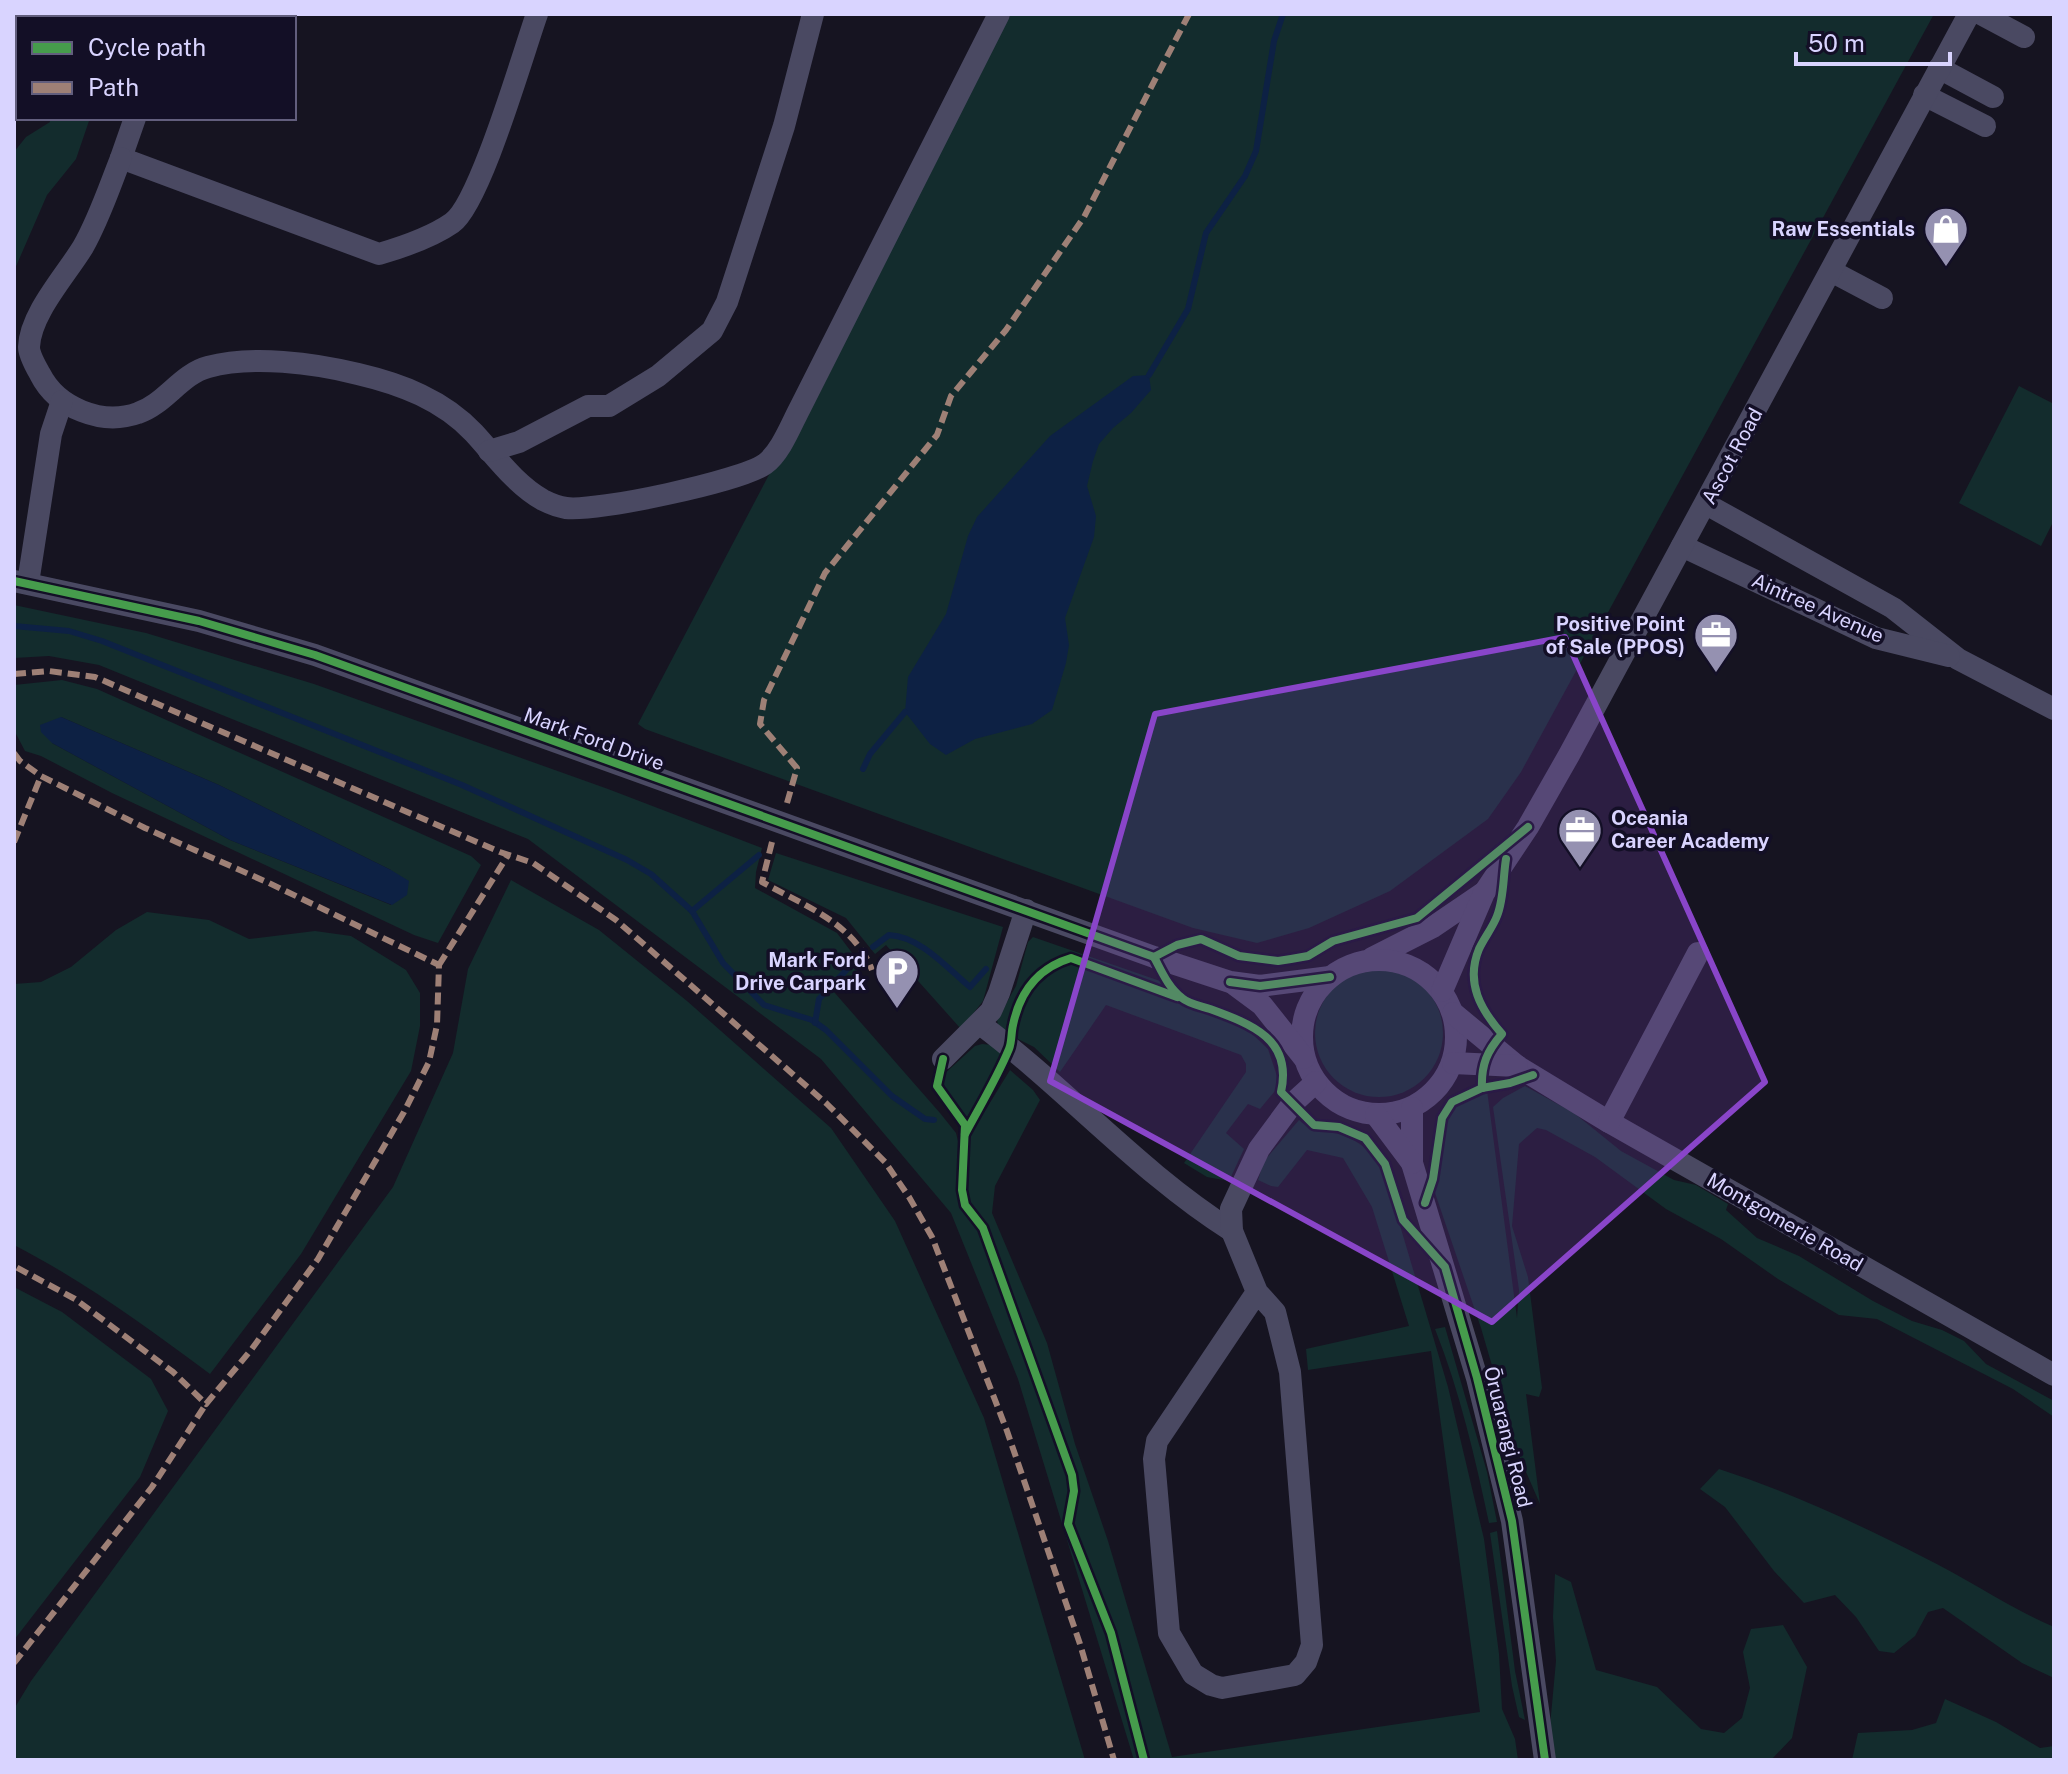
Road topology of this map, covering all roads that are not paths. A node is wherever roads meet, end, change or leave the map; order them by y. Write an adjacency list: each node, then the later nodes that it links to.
1 (537, 14): 12 (street)
2 (813, 14): 16 (street)
3 (999, 14): 16 (street)
4 (1969, 14): 7 (street, Ascot Road)
5 (1981, 14): 6 (street)
6 (2024, 37)
7 (1939, 68): 8 (street, Ascot Road); 9 (street)
8 (1924, 95): 11 (street); 13 (street, Ascot Road)
9 (1993, 97)
10 (134, 120): 12 (street)
11 (1985, 126)
12 (121, 158): 15 (street)
13 (1831, 271): 14 (street); 17 (street, Ascot Road)
14 (1882, 298)
15 (62, 401): 16 (street); 19 (street)
16 (489, 451)
17 (1706, 504): 18 (street, Ascot Road); 20 (street, Aintree Avenue)
18 (1682, 546): 20 (street, Aintree Avenue); 22 (street, Ascot Road)
19 (21, 582): 23 (street, Mark Ford Drive)
20 (1958, 659): 21 (street, Aintree Avenue)
21 (2054, 709)
22 (1484, 893): 25 (street, Ascot Road); 28 (street, Ascot Road)
23 (1026, 910): 27 (street, Mark Ford Drive); 30 (street)
24 (1698, 953): 38 (street)
25 (1367, 960): 26 (street); 28 (street)
26 (1330, 977): 27 (street, Mark Ford Drive); 32 (street)
27 (1230, 982): 32 (street, Mark Ford Drive)
28 (1442, 991): 29 (street)
29 (1453, 1013): 33 (street); 34 (street, Montgomerie Road)
30 (980, 1024): 31 (street); 40 (street)
31 (943, 1059)
32 (1305, 1059): 35 (street)
33 (1453, 1063): 34 (street, Montgomerie Road); 36 (street)
34 (1517, 1066): 38 (street, Montgomerie Road)
35 (1316, 1082): 37 (street); 40 (street)
36 (1412, 1108): 37 (street); 39 (street, Ōruarangi Road)
37 (1376, 1115): 39 (street, Ōruarangi Road)
38 (1609, 1122): 42 (street, Montgomerie Road)
39 (1412, 1163): 43 (street, Ōruarangi Road)
40 (1232, 1231): 41 (street)
41 (1257, 1292): 41 (street)
42 (2054, 1375)
43 (1545, 1760)

